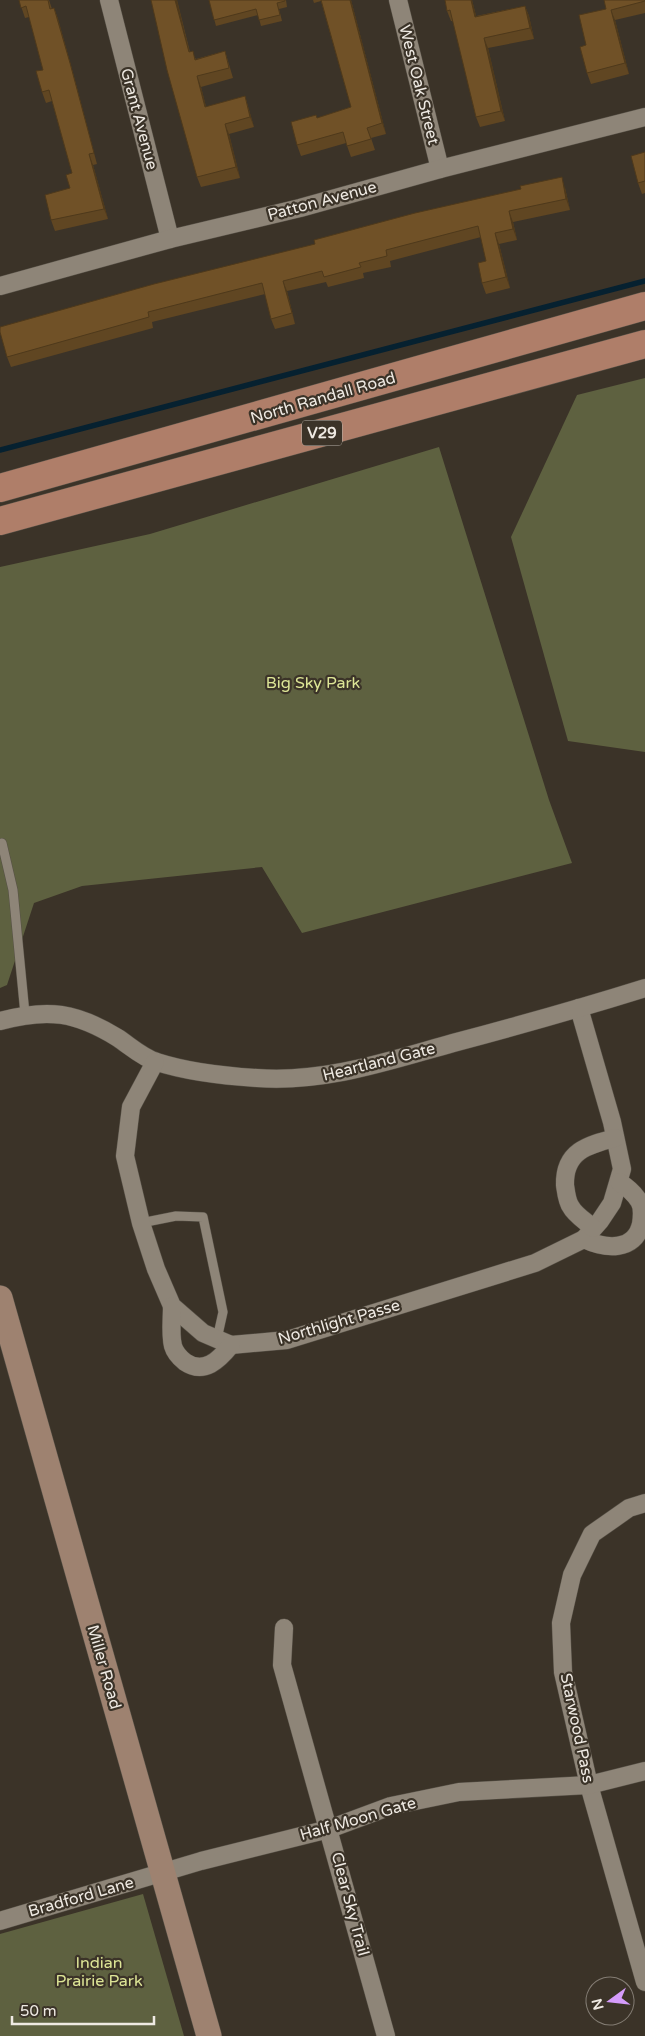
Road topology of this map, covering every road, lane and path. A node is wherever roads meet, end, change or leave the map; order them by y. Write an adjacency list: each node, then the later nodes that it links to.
1 (109, 0): 5 (street, Grant Avenue)
2 (398, 0): 4 (street, West Oak Street)
3 (645, 117): 4 (street, Patton Avenue)
4 (440, 169): 5 (street, Patton Avenue)
5 (170, 239): 6 (street, Patton Avenue)
6 (0, 286)
7 (645, 306): 9 (main road, North Randall Road / V29)
8 (645, 344): 10 (main road, North Randall Road / V29)
9 (0, 488)
10 (0, 521)
11 (2, 843): 14 (lane)
12 (645, 988): 13 (street, Heartland Gate)
13 (579, 1008): 16 (street, Heartland Gate); 17 (street, Northlight Passe)
14 (25, 1014): 15 (street, Heartland Gate); 16 (street, Heartland Gate)
15 (0, 1021)
16 (155, 1062): 19 (street)
17 (615, 1138): 18 (street, Northlight Passe); 20 (street)
18 (619, 1182): 20 (street, Northlight Passe); 20 (street)
19 (141, 1223): 22 (street); 23 (lane)
20 (589, 1234): 23 (street, Northlight Passe)
21 (0, 1298): 29 (street, Miller Road)
22 (172, 1306): 23 (street); 23 (street)
23 (224, 1342)
24 (645, 1502): 27 (street, Starwood Pass)
25 (284, 1628): 28 (street, Clear Sky Trail)
26 (645, 1771): 27 (street, Half Moon Gate)
27 (589, 1786): 28 (street, Half Moon Gate); 31 (street, Starwood Pass)
28 (329, 1829): 29 (street, Half Moon Gate); 33 (street, Clear Sky Trail)
29 (162, 1873): 30 (street, Bradford Lane); 32 (street, Miller Road)
30 (0, 1921)
31 (645, 1982)
32 (209, 2036)
33 (386, 2036)

